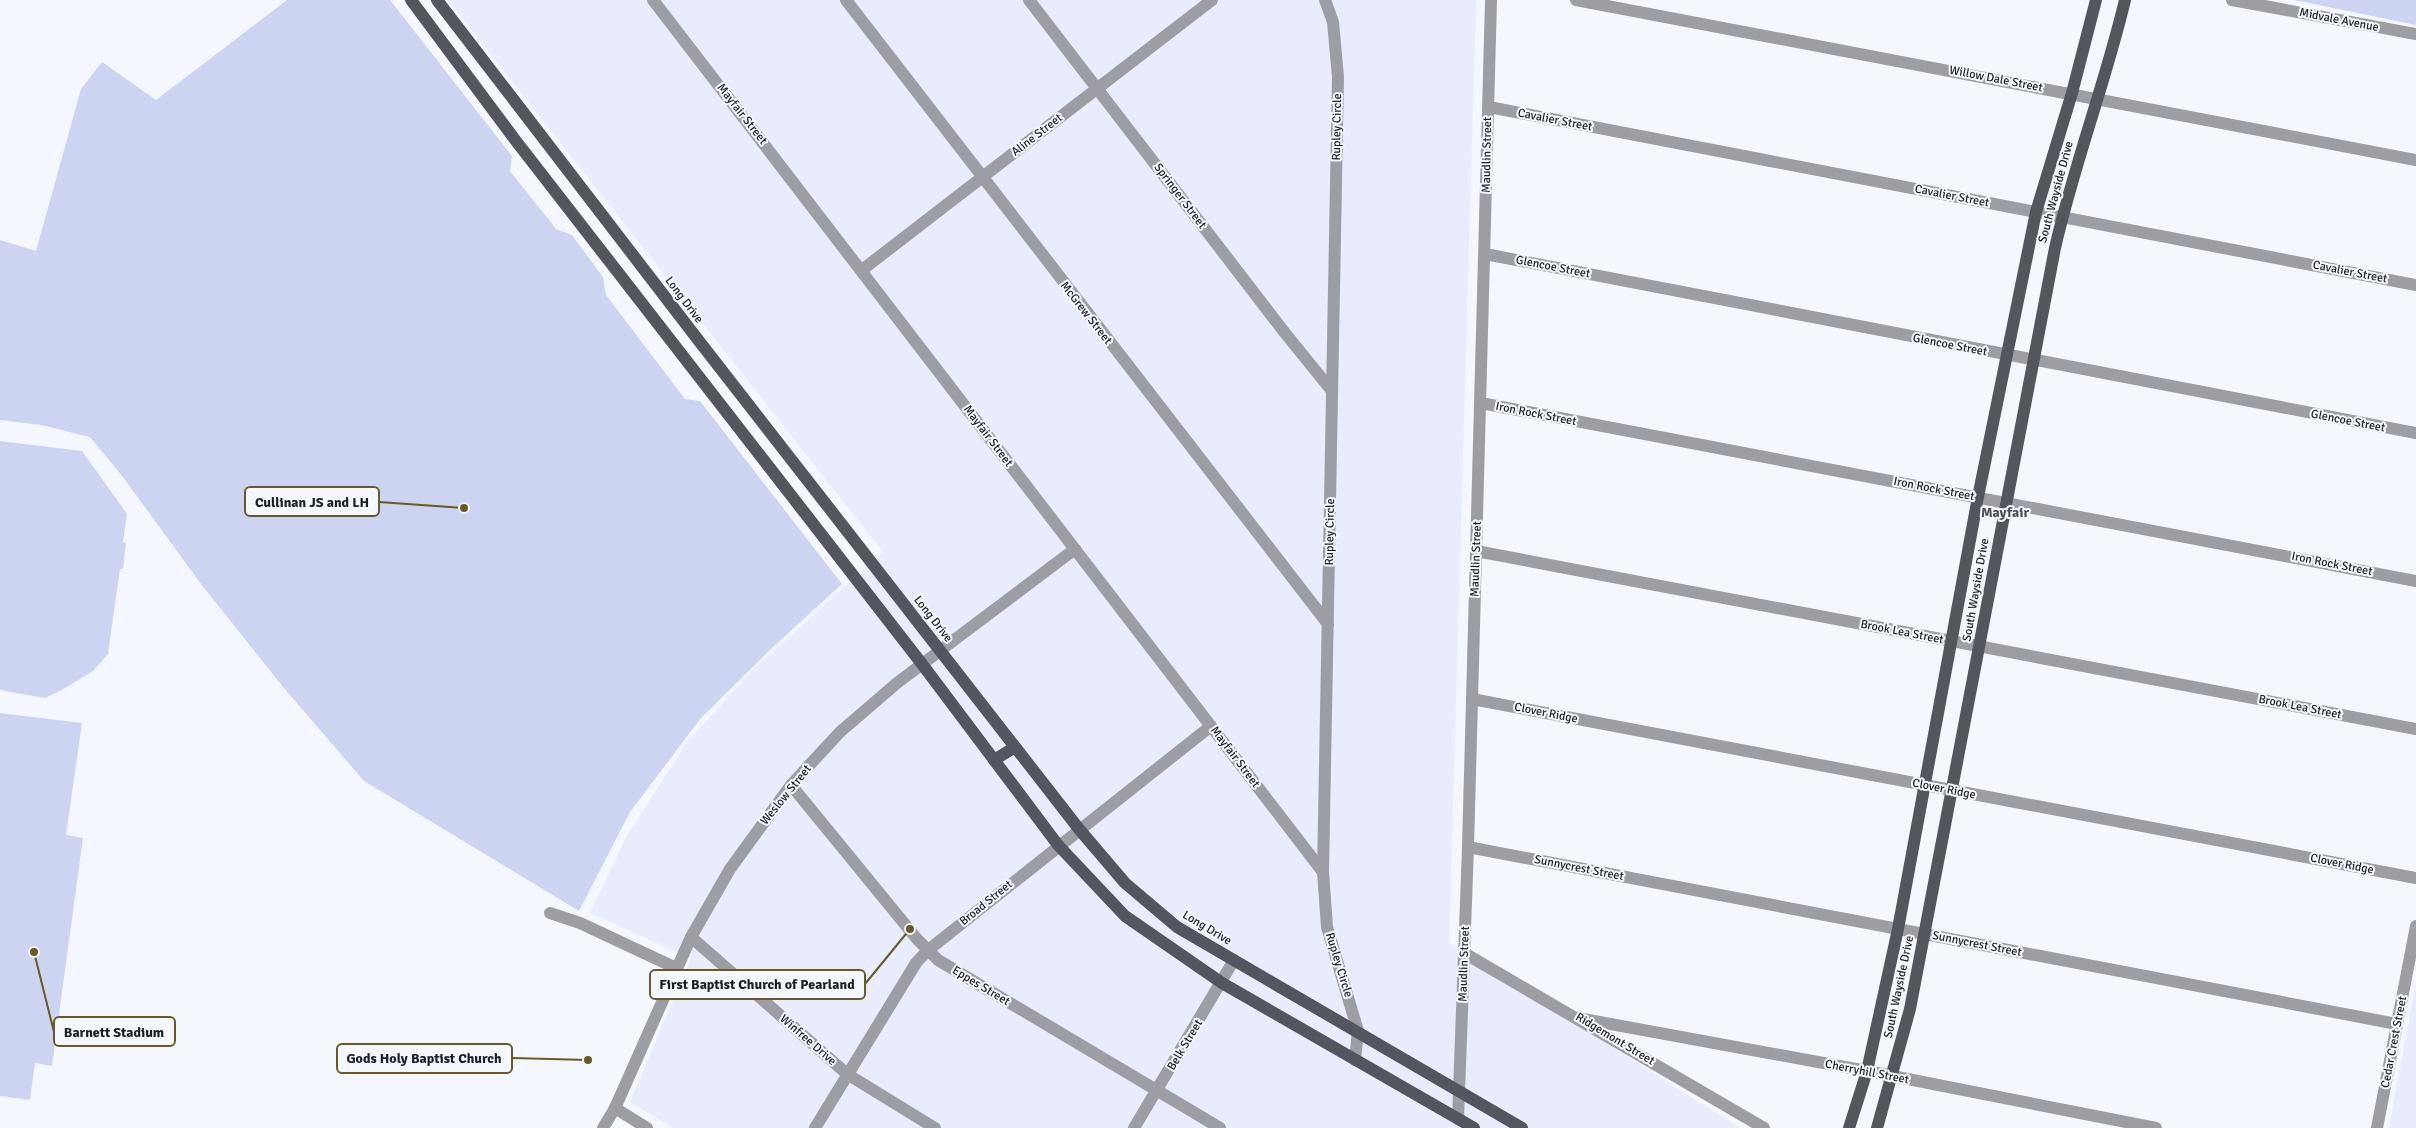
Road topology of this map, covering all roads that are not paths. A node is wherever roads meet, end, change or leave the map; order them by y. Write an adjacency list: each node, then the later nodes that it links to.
1 (411, 0): 15 (main road)
2 (437, 0): 13 (main road, Long Drive)
3 (653, 0): 29 (street, Mayfair Street)
4 (846, 0): 23 (street, McGrew Street)
5 (1029, 0): 16 (street, Springer Street)
6 (1212, 0): 16 (street, Aline Street)
7 (1325, 0): 35 (street, Rupley Circle)
8 (1491, 0): 19 (street, Maudlin Street)
9 (1576, 0): 17 (street, Willow Dale Street)
10 (2096, 0): 17 (main road, South Wayside Drive)
11 (2125, 0): 18 (main road, South Wayside Drive)
12 (2232, 0): 14 (street, Midvale Avenue)
13 (458, 27): 15 (main road); 20 (main road, Long Drive)
14 (2416, 34)
15 (441, 40): 21 (main road)
16 (1097, 88): 23 (street, Aline Street); 35 (street, Springer Street)
17 (2072, 93): 18 (street, Willow Dale Street); 24 (main road, South Wayside Drive)
18 (2098, 98): 22 (street, Willow Dale Street); 25 (main road, South Wayside Drive)
19 (1488, 107): 24 (street, Cavalier Street); 28 (street, Maudlin Street)
20 (534, 126): 21 (main road); 26 (main road, Long Drive)
21 (516, 141): 27 (main road)
22 (2416, 160)
23 (982, 177): 29 (street, Aline Street); 47 (street, McGrew Street)
24 (2036, 212): 25 (street, Cavalier Street); 33 (main road, South Wayside Drive)
25 (2062, 216): 30 (street, Cavalier Street); 34 (main road, South Wayside Drive)
26 (620, 238): 27 (main road); 31 (main road, Long Drive)
27 (601, 250): 32 (main road)
28 (1485, 254): 33 (street, Glencoe Street); 36 (street, Maudlin Street)
29 (862, 270): 42 (street, Mayfair Street)
30 (2416, 285)
31 (699, 341): 32 (main road); 38 (main road, Long Drive)
32 (682, 354): 39 (main road)
33 (2006, 356): 34 (street, Glencoe Street); 40 (main road, South Wayside Drive)
34 (2033, 361): 37 (street, Glencoe Street); 41 (main road, South Wayside Drive)
35 (1332, 391): 47 (street, Rupley Circle)
36 (1481, 403): 40 (street, Iron Rock Street); 43 (street, Maudlin Street)
37 (2416, 433)
38 (788, 456): 39 (main road); 44 (main road, Long Drive)
39 (770, 469): 45 (main road)
40 (1978, 497): 41 (street, Iron Rock Street); 48 (main road, South Wayside Drive)
41 (2006, 502): 46 (street, Iron Rock Street); 49 (main road, South Wayside Drive)
42 (1075, 549): 50 (street, Weslow Street); 53 (street, Mayfair Street)
43 (1476, 551): 48 (street, Brook Lea Street); 52 (street, Maudlin Street)
44 (868, 558): 45 (main road); 50 (main road, Long Drive)
45 (850, 573): 51 (main road)
46 (2416, 581)
47 (1328, 624): 63 (street, Rupley Circle)
48 (1952, 641): 49 (street, Brook Lea Street); 58 (main road, South Wayside Drive)
49 (1980, 646): 54 (street, Brook Lea Street); 59 (main road, South Wayside Drive)
50 (940, 649): 51 (street, Weslow Street); 55 (main road, Long Drive)
51 (922, 664): 56 (main road); 57 (street, Weslow Street)
52 (1472, 699): 58 (street, Clover Ridge); 62 (street, Maudlin Street)
53 (1211, 726): 60 (street, Broad Street); 63 (street, Mayfair Street)
54 (2416, 729)
55 (1015, 747): 56 (main road); 60 (main road, Long Drive)
56 (994, 760): 61 (main road)
57 (791, 785): 69 (street, Weslow Street); 70 (street, Eppes Street)
58 (1924, 785): 59 (street, Clover Ridge); 67 (main road, South Wayside Drive)
59 (1952, 790): 64 (street, Clover Ridge); 68 (main road, South Wayside Drive)
60 (1079, 830): 61 (street, Broad Street); 72 (main road, Long Drive)
61 (1058, 845): 70 (street, Broad Street); 74 (main road)
62 (1468, 847): 67 (street, Sunnycrest Street); 71 (street, Maudlin Street)
63 (1323, 872): 77 (street, Rupley Circle)
64 (2416, 878)
65 (550, 913): 73 (street)
66 (2416, 926): 76 (street, Cedar Crest Street)
67 (1898, 929): 68 (street, Sunnycrest Street); 79 (main road, South Wayside Drive)
68 (1924, 935): 76 (street, Sunnycrest Street); 81 (main road, South Wayside Drive)
69 (691, 937): 73 (street, Weslow Street); 80 (street, Winfree Drive)
70 (927, 951): 80 (street, Broad Street); 83 (street, Eppes Street)
71 (1464, 953): 75 (street, Ridgemont Street); 82 (street, Maudlin Street)
72 (1234, 960): 74 (street, Belk Street); 77 (main road, Long Drive)
73 (676, 968): 84 (street, Weslow Street)
74 (1222, 983): 78 (main road); 83 (street, Belk Street)
75 (1578, 1018): 79 (street, Cherryhill Street); 94 (street, Ridgemont Street)
76 (2397, 1024): 98 (street, Cedar Crest Street)
77 (1358, 1031): 78 (street, Rupley Circle); 82 (main road, Long Drive)
78 (1355, 1060): 85 (main road)
79 (1867, 1071): 81 (street, Cherryhill Street); 95 (main road, South Wayside Drive)
80 (847, 1074): 88 (street, Broad Street); 89 (street, Winfree Drive)
81 (1892, 1077): 96 (main road, South Wayside Drive); 97 (street, Cherryhill Street)
82 (1460, 1091): 85 (street, Maudlin Street); 93 (main road, Long Drive)
83 (1157, 1092): 90 (street, Belk Street); 91 (street, Eppes Street)
84 (615, 1108): 86 (street, Weslow Street); 87 (street)
85 (1458, 1119): 92 (main road)
86 (604, 1128)
87 (647, 1128)
88 (815, 1128)
89 (935, 1128)
90 (1134, 1128)
91 (1220, 1128)
92 (1474, 1128)
93 (1522, 1128)
94 (1764, 1128)
95 (1849, 1128)
96 (1876, 1128)
97 (2156, 1128)
98 (2377, 1128)

